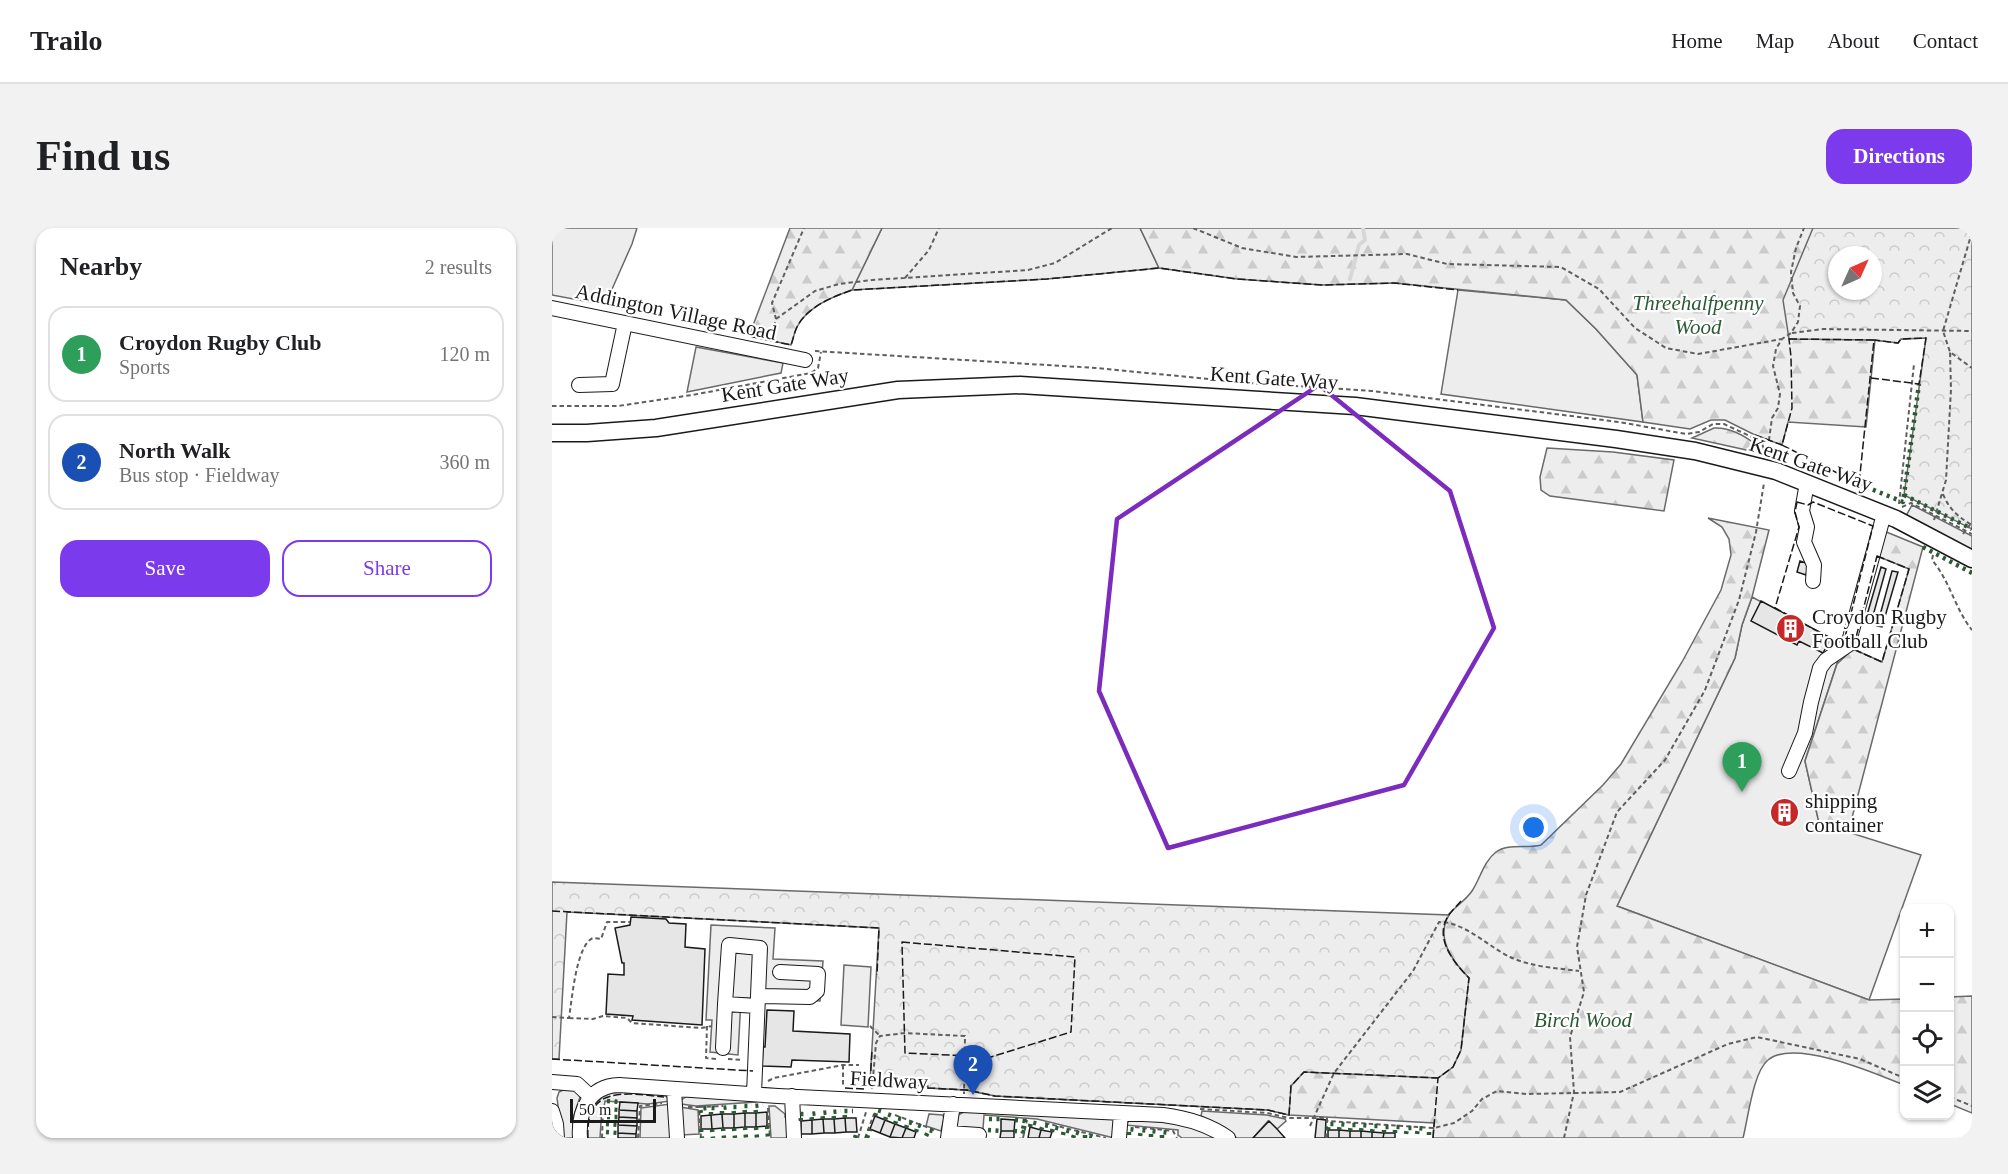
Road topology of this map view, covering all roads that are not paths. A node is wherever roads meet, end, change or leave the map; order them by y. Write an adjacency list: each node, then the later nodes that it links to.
1 (552, 308): 2 (street, Addington Village Road)
2 (625, 323): 3 (street, Addington Village Road); 4 (street)
3 (805, 360)
4 (579, 385)
5 (552, 433): 6 (main road, Kent Gate Way)
6 (1807, 483): 7 (main road, Kent Gate Way); 9 (street)
7 (1890, 516): 8 (main road, Kent Gate Way); 10 (street)
8 (1972, 559)
9 (1813, 580)
10 (1789, 771)
11 (780, 972): 12 (street)
12 (758, 1001): 13 (street); 13 (street); 16 (street)
13 (725, 1004): 14 (street)
14 (723, 1048)
15 (552, 1082): 19 (street)
16 (757, 1089): 17 (street, Fieldway); 18 (street, Fieldway)
17 (674, 1090): 19 (street, Fieldway); 27 (street)
18 (792, 1096): 20 (street, Fieldway); 28 (street)
19 (591, 1097): 26 (street)
20 (958, 1104): 22 (street, Fieldway); 24 (street)
21 (552, 1111): 25 (street)
22 (1120, 1126): 29 (street, Fieldway)
23 (979, 1134): 24 (street)
24 (948, 1136)
25 (557, 1138)
26 (580, 1138)
27 (677, 1138)
28 (794, 1138)
29 (1227, 1138)

